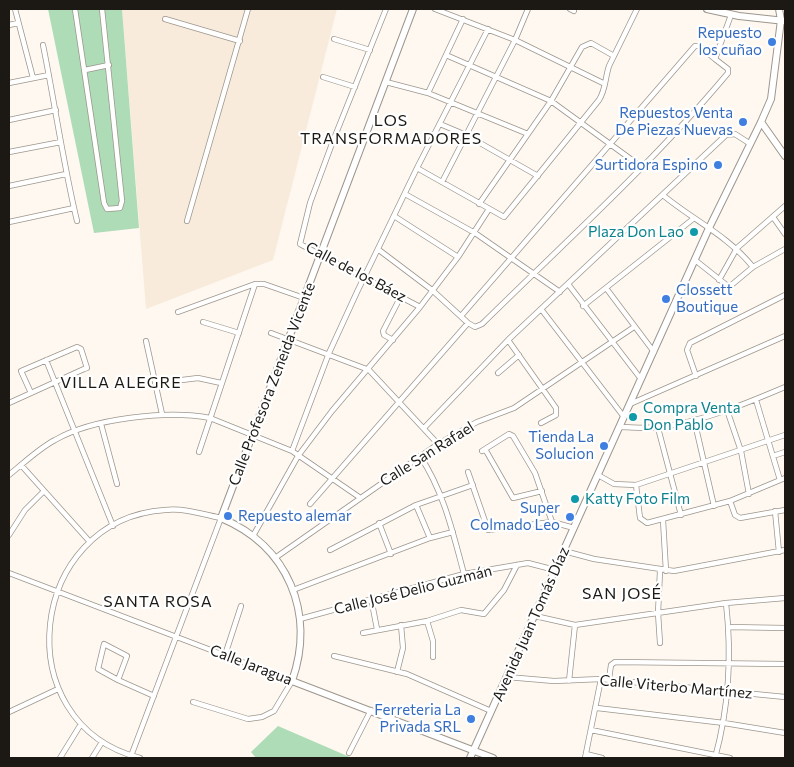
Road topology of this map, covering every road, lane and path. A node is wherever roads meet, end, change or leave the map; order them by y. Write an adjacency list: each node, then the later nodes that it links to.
1 (15, 9): 16 (street)
2 (75, 9): 30 (street)
3 (102, 9): 27 (street)
4 (248, 9): 21 (street)
5 (385, 9): 23 (street, Calle de los Báez)
6 (414, 9): 35 (street, Calle Profesora Zeneida Vicente)
7 (434, 9): 14 (street)
8 (528, 9): 20 (street)
9 (637, 9): 25 (street)
10 (707, 9): 12 (street)
11 (779, 9): 15 (street, Avenida Juan Tomás Díaz)
12 (731, 15): 15 (street); 26 (street)
13 (165, 19): 21 (street)
14 (463, 19): 18 (street); 24 (street)
15 (783, 20): 45 (street, Avenida Juan Tomás Díaz)
16 (18, 23): 17 (street); 34 (street)
17 (9, 24)
18 (488, 29): 20 (street); 28 (street)
19 (334, 39): 23 (street)
20 (515, 40): 29 (street); 32 (street)
21 (240, 41): 72 (street)
22 (43, 45): 31 (street)
23 (370, 50): 38 (street, Calle de los Báez)
24 (446, 55): 28 (street); 39 (street)
25 (614, 56): 29 (street); 37 (street)
26 (715, 59): 52 (street); 57 (street)
27 (109, 65): 30 (street); 30 (street)
28 (468, 66): 32 (street); 41 (street)
29 (570, 68): 37 (street); 40 (street)
30 (85, 70)
31 (49, 75): 34 (street); 42 (street)
32 (497, 76): 40 (street); 43 (street)
33 (323, 77): 38 (street)
34 (32, 78): 36 (street)
35 (386, 82): 39 (street); 80 (street, Calle Profesora Zeneida Vicente)
36 (9, 83)
37 (604, 84): 46 (street)
38 (355, 87): 80 (street, Calle de los Báez)
39 (428, 93): 41 (street)
40 (551, 101): 46 (street); 48 (street)
41 (450, 102): 43 (street); 47 (street)
42 (56, 110): 44 (street); 50 (street)
43 (479, 113): 48 (street); 49 (street)
44 (9, 120)
45 (761, 122): 51 (street, Avenida Juan Tomás Díaz); 54 (street)
46 (582, 123): 52 (street); 59 (street)
47 (440, 124): 49 (street); 56 (street)
48 (528, 134): 55 (street)
49 (466, 135): 55 (street); 60 (street)
50 (61, 142): 53 (street); 58 (street)
51 (749, 143): 63 (street); 74 (street, Avenida Juan Tomás Díaz)
52 (612, 144): 57 (street); 82 (street)
53 (9, 152)
54 (785, 156)
55 (509, 160): 59 (street); 64 (street)
56 (417, 168): 60 (street); 62 (street)
57 (643, 168): 85 (street)
58 (66, 174): 61 (street); 66 (street)
59 (538, 176): 67 (street)
60 (442, 182): 64 (street)
61 (9, 186)
62 (406, 194): 68 (street); 75 (street)
63 (664, 196): 70 (street); 89 (street)
64 (479, 204): 67 (street)
65 (785, 206): 69 (street)
66 (74, 208): 71 (street); 73 (street)
67 (489, 209): 75 (street)
68 (394, 216): 79 (street); 81 (street)
69 (773, 217): 76 (street); 77 (street)
70 (693, 219): 74 (street); 90 (street)
71 (77, 221)
72 (186, 221)
73 (9, 222)
74 (710, 228): 77 (street); 83 (street, Avenida Juan Tomás Díaz)
75 (475, 233): 81 (street); 82 (street)
76 (785, 234)
77 (737, 248): 84 (street); 87 (street)
78 (785, 248): 84 (street)
79 (379, 250): 86 (street); 91 (street)
80 (321, 256): 86 (street, Calle de los Báez); 95 (street, Calle Profesora Zeneida Vicente)
81 (458, 258): 91 (street)
82 (512, 260): 85 (street); 100 (street)
83 (695, 260): 87 (street); 112 (street, Avenida Juan Tomás Díaz)
84 (753, 268): 87 (street)
85 (532, 273): 92 (street); 102 (street)
86 (366, 277): 94 (street, Calle de los Báez); 113 (street)
87 (719, 280)
88 (255, 284): 95 (street); 99 (street); 104 (street)
89 (568, 284): 92 (street); 96 (street)
90 (606, 288): 96 (street); 103 (street)
91 (432, 290): 97 (street); 100 (street)
92 (560, 292): 98 (street)
93 (785, 295): 119 (street)
94 (401, 296): 97 (street, Calle de los Báez); 108 (street)
95 (304, 298): 107 (street, Calle Profesora Zeneida Vicente)
96 (583, 306): 111 (street)
97 (420, 307): 108 (street)
98 (541, 309): 109 (street); 116 (street)
99 (178, 312)
100 (461, 316): 102 (street)
101 (203, 322): 104 (street)
102 (468, 323): 128 (street)
103 (634, 327): 111 (street, Calle San Rafael); 112 (street)
104 (239, 332): 123 (street)
105 (271, 333): 107 (street)
106 (785, 336): 119 (street)
107 (289, 338): 113 (street); 143 (street, Calle Profesora Zeneida Vicente)
108 (393, 340): 117 (street)
109 (508, 340): 114 (street); 139 (street)
110 (146, 341): 132 (street)
111 (612, 342): 116 (street, Calle San Rafael); 121 (street)
112 (654, 352): 121 (street, Avenida Juan Tomás Díaz)
113 (330, 353): 117 (street); 146 (street)
114 (519, 355): 118 (street); 125 (street)
115 (46, 360): 122 (street); 122 (street); 126 (street)
116 (580, 364): 125 (street, Calle San Rafael); 133 (street)
117 (369, 370): 128 (street); 150 (street)
118 (498, 373)
119 (696, 376): 130 (street)
120 (182, 380): 123 (street)
121 (641, 380): 130 (street, Avenida Juan Tomás Díaz)
122 (55, 382): 126 (street); 141 (street)
123 (221, 383): 134 (street)
124 (785, 387): 127 (street)
125 (543, 389): 137 (street); 145 (street, Calle San Rafael)
126 (31, 393): 129 (street)
127 (756, 400): 131 (street); 144 (street)
128 (398, 401): 139 (street); 159 (street)
129 (9, 403)
130 (630, 404): 133 (street, Avenida Juan Tomás Díaz)
131 (727, 410): 135 (street); 147 (street)
132 (162, 414): 134 (street); 136 (street)
133 (624, 417): 138 (street, Avenida Juan Tomás Díaz)
134 (210, 418): 143 (street); 148 (street)
135 (694, 419): 140 (street); 153 (street)
136 (100, 424): 141 (street); 161 (street)
137 (541, 424)
138 (620, 427): 140 (street); 158 (street, Avenida Juan Tomás Díaz)
139 (424, 428): 145 (street)
140 (658, 428): 156 (street)
141 (74, 430): 154 (street); 180 (street)
142 (785, 435): 144 (street)
143 (253, 436): 146 (street); 176 (street, Calle Profesora Zeneida Vicente)
144 (769, 442): 147 (street); 152 (street)
145 (438, 444): 151 (street, Calle San Rafael)
146 (292, 451): 150 (street)
147 (741, 451): 153 (street); 166 (street)
148 (199, 452)
149 (785, 452): 152 (street)
150 (298, 456): 159 (street); 185 (street)
151 (420, 456): 167 (street, Calle San Rafael); 168 (street)
152 (773, 456): 160 (street)
153 (706, 463): 156 (street); 172 (street)
154 (20, 465): 157 (street); 164 (street)
155 (468, 472): 162 (street)
156 (671, 473): 163 (street); 175 (street)
157 (9, 475)
158 (598, 475): 163 (street); 182 (street, Avenida Juan Tomás Díaz)
159 (331, 479): 167 (street); 170 (street)
160 (783, 479): 166 (street)
161 (118, 484)
162 (472, 485): 168 (street); 178 (street)
163 (636, 485): 177 (street)
164 (44, 491): 181 (street); 187 (street)
165 (542, 492): 165 (street); 178 (street)
166 (749, 494): 169 (street)
167 (359, 497): 193 (street, Calle San Rafael)
168 (442, 497): 171 (street); 183 (street)
169 (730, 501): 172 (street); 174 (street)
170 (310, 504)
171 (416, 505): 179 (street); 186 (street)
172 (714, 506): 175 (street)
173 (785, 510): 174 (street)
174 (775, 511): 191 (street)
175 (681, 515): 177 (street)
176 (221, 518): 180 (street); 185 (street); 215 (street, Calle Profesora Zeneida Vicente)
177 (662, 520): 196 (street)
178 (552, 522): 182 (street)
179 (378, 523): 188 (street); 192 (street)
180 (113, 526): 187 (street)
181 (10, 527): 184 (street)
182 (574, 528): 190 (street, Avenida Juan Tomás Díaz)
183 (453, 532): 186 (street); 198 (street)
184 (9, 534)
185 (253, 536): 193 (street)
186 (430, 538): 192 (street)
187 (90, 542): 200 (street)
188 (330, 550)
189 (785, 550): 191 (street)
190 (564, 551): 195 (street, Avenida Juan Tomás Díaz); 196 (street)
191 (779, 552): 196 (street)
192 (392, 554): 199 (street)
193 (275, 558): 199 (street)
194 (517, 565): 195 (street, Calle José Delio Guzmán); 198 (street, Calle José Delio Guzmán); 208 (street)
195 (555, 570): 206 (street, Avenida Juan Tomás Díaz)
196 (663, 571): 205 (street)
197 (9, 573): 200 (street, Calle Jaragua)
198 (464, 574): 201 (street, Calle José Delio Guzmán)
199 (293, 590): 207 (street)
200 (58, 592): 215 (street, Calle Jaragua); 229 (street)
201 (370, 598): 207 (street, Calle José Delio Guzmán); 212 (street)
202 (785, 598): 203 (street)
203 (726, 603): 205 (street); 211 (street)
204 (242, 606): 217 (street)
205 (658, 613): 210 (street); 216 (street)
206 (535, 616): 210 (street); 223 (street, Avenida Juan Tomás Díaz)
207 (300, 619): 227 (street)
208 (427, 621): 209 (street); 219 (street)
209 (401, 625): 212 (street); 222 (street)
210 (575, 625): 228 (street)
211 (728, 627): 213 (street); 220 (street)
212 (377, 628): 214 (street)
213 (785, 628)
214 (363, 632)
215 (176, 636): 217 (street, Calle Jaragua); 231 (street, Calle Profesora Zeneida Vicente)
216 (660, 643)
217 (225, 655): 227 (street, Calle Jaragua)
218 (334, 656): 222 (street)
219 (433, 657)
220 (729, 663): 221 (street); 226 (street); 230 (street)
221 (785, 664)
222 (397, 672): 236 (street)
223 (506, 677): 228 (street, Calle Viterbo Martínez); 236 (street, Avenida Juan Tomás Díaz)
224 (601, 679): 226 (street, Calle Viterbo Martínez); 228 (street, Calle Viterbo Martínez); 234 (street)
225 (118, 680): 225 (street); 231 (street)
226 (610, 680): 230 (street, Calle Viterbo Martínez)
227 (292, 681): 233 (street); 235 (street, Calle Jaragua)
228 (569, 681)
229 (58, 689): 237 (street); 239 (street)
230 (728, 691): 232 (street, Calle Viterbo Martínez); 238 (street)
231 (154, 696): 246 (street, Calle Profesora Zeneida Vicente)
232 (785, 697)
233 (193, 702)
234 (597, 708): 238 (street); 240 (street)
235 (371, 710): 243 (street, Calle Jaragua); 244 (street)
236 (491, 711): 243 (street, Avenida Juan Tomás Díaz)
237 (9, 712)
238 (724, 723): 241 (street); 247 (street)
239 (81, 724): 242 (street); 248 (street)
240 (591, 730): 245 (street); 247 (street)
241 (785, 733)
242 (102, 742): 246 (street); 249 (street)
243 (473, 751): 251 (street, Avenida Juan Tomás Díaz); 252 (street, Calle Jaragua)
244 (349, 753)
245 (586, 756): 253 (street)
246 (130, 757): 250 (street)
247 (716, 757): 254 (street)
248 (60, 758)
249 (92, 758)
250 (140, 758)
251 (470, 758)
252 (493, 758)
253 (602, 758)
254 (730, 758)

